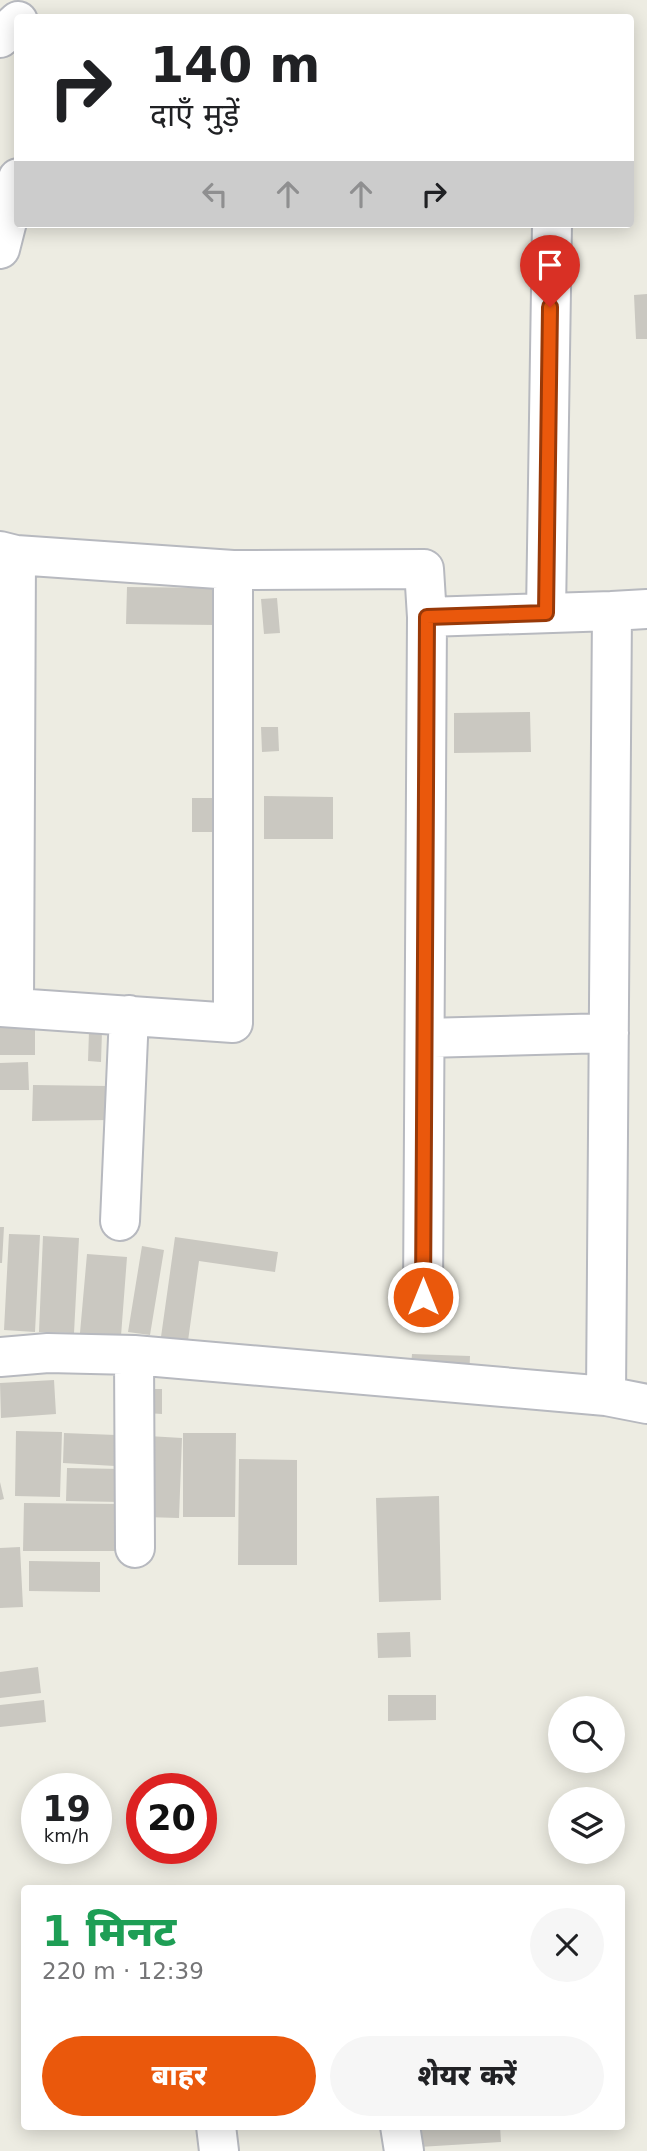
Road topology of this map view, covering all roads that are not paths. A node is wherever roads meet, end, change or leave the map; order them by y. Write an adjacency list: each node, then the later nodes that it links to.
1 (14, 24): 2 (street)
2 (0, 38)
3 (14, 194): 5 (street)
4 (552, 228): 9 (street)
5 (0, 249)
6 (8, 553): 7 (street); 11 (street)
7 (233, 570): 10 (street); 12 (street)
8 (630, 610): 9 (street); 13 (street)
9 (546, 613): 10 (street)
10 (427, 617): 14 (street)
11 (7, 1007): 12 (street)
12 (129, 1015): 15 (street)
13 (609, 1033): 14 (street); 19 (street)
14 (425, 1038): 16 (street)
15 (120, 1221)
16 (423, 1297)
17 (134, 1355): 18 (street); 19 (street); 21 (street)
18 (0, 1357)
19 (606, 1396): 20 (street)
20 (647, 1404)
21 (135, 1548)
22 (216, 2130): 24 (street)
23 (401, 2130): 25 (street)
24 (219, 2151)
25 (404, 2151)

